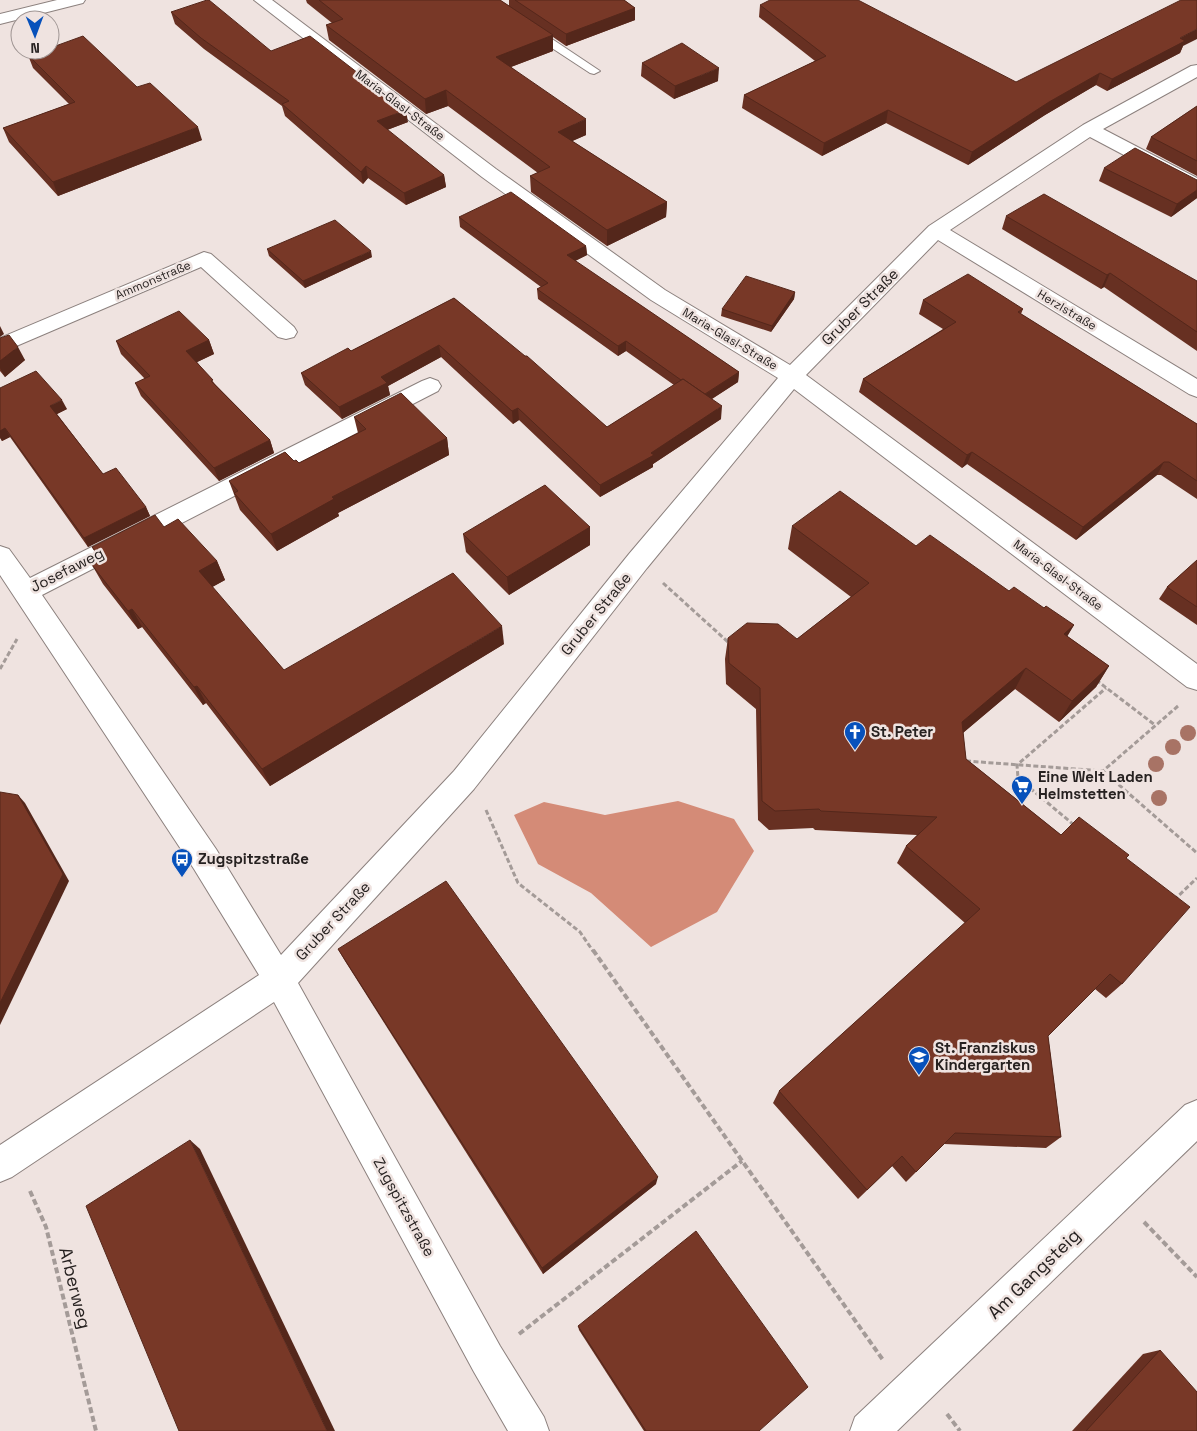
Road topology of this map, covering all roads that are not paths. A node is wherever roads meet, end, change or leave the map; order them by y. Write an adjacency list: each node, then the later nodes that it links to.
1 (77, 0): 3 (street)
2 (262, 0): 12 (street, Maria-Glasl-Straße)
3 (0, 19)
4 (524, 25): 6 (lane)
5 (1197, 70): 7 (street, Gruber Straße)
6 (594, 71)
7 (1089, 129): 8 (street); 9 (street, Gruber Straße)
8 (1197, 186)
9 (936, 230): 12 (street, Gruber Straße); 14 (street, Herzlstraße)
10 (286, 332): 11 (street, Ammonstraße)
11 (0, 346)
12 (792, 376): 17 (street, Maria-Glasl-Straße); 18 (street, Gruber Straße)
13 (430, 386): 16 (street, Josefaweg)
14 (1197, 389)
15 (0, 556): 16 (street, Zugspitzstraße)
16 (25, 592): 18 (street, Zugspitzstraße)
17 (1197, 678)
18 (279, 980): 20 (street, Gruber Straße); 21 (street, Zugspitzstraße)
19 (1197, 1117): 22 (street, Am Gangsteig)
20 (8, 1161)
21 (530, 1431)
22 (869, 1431)

